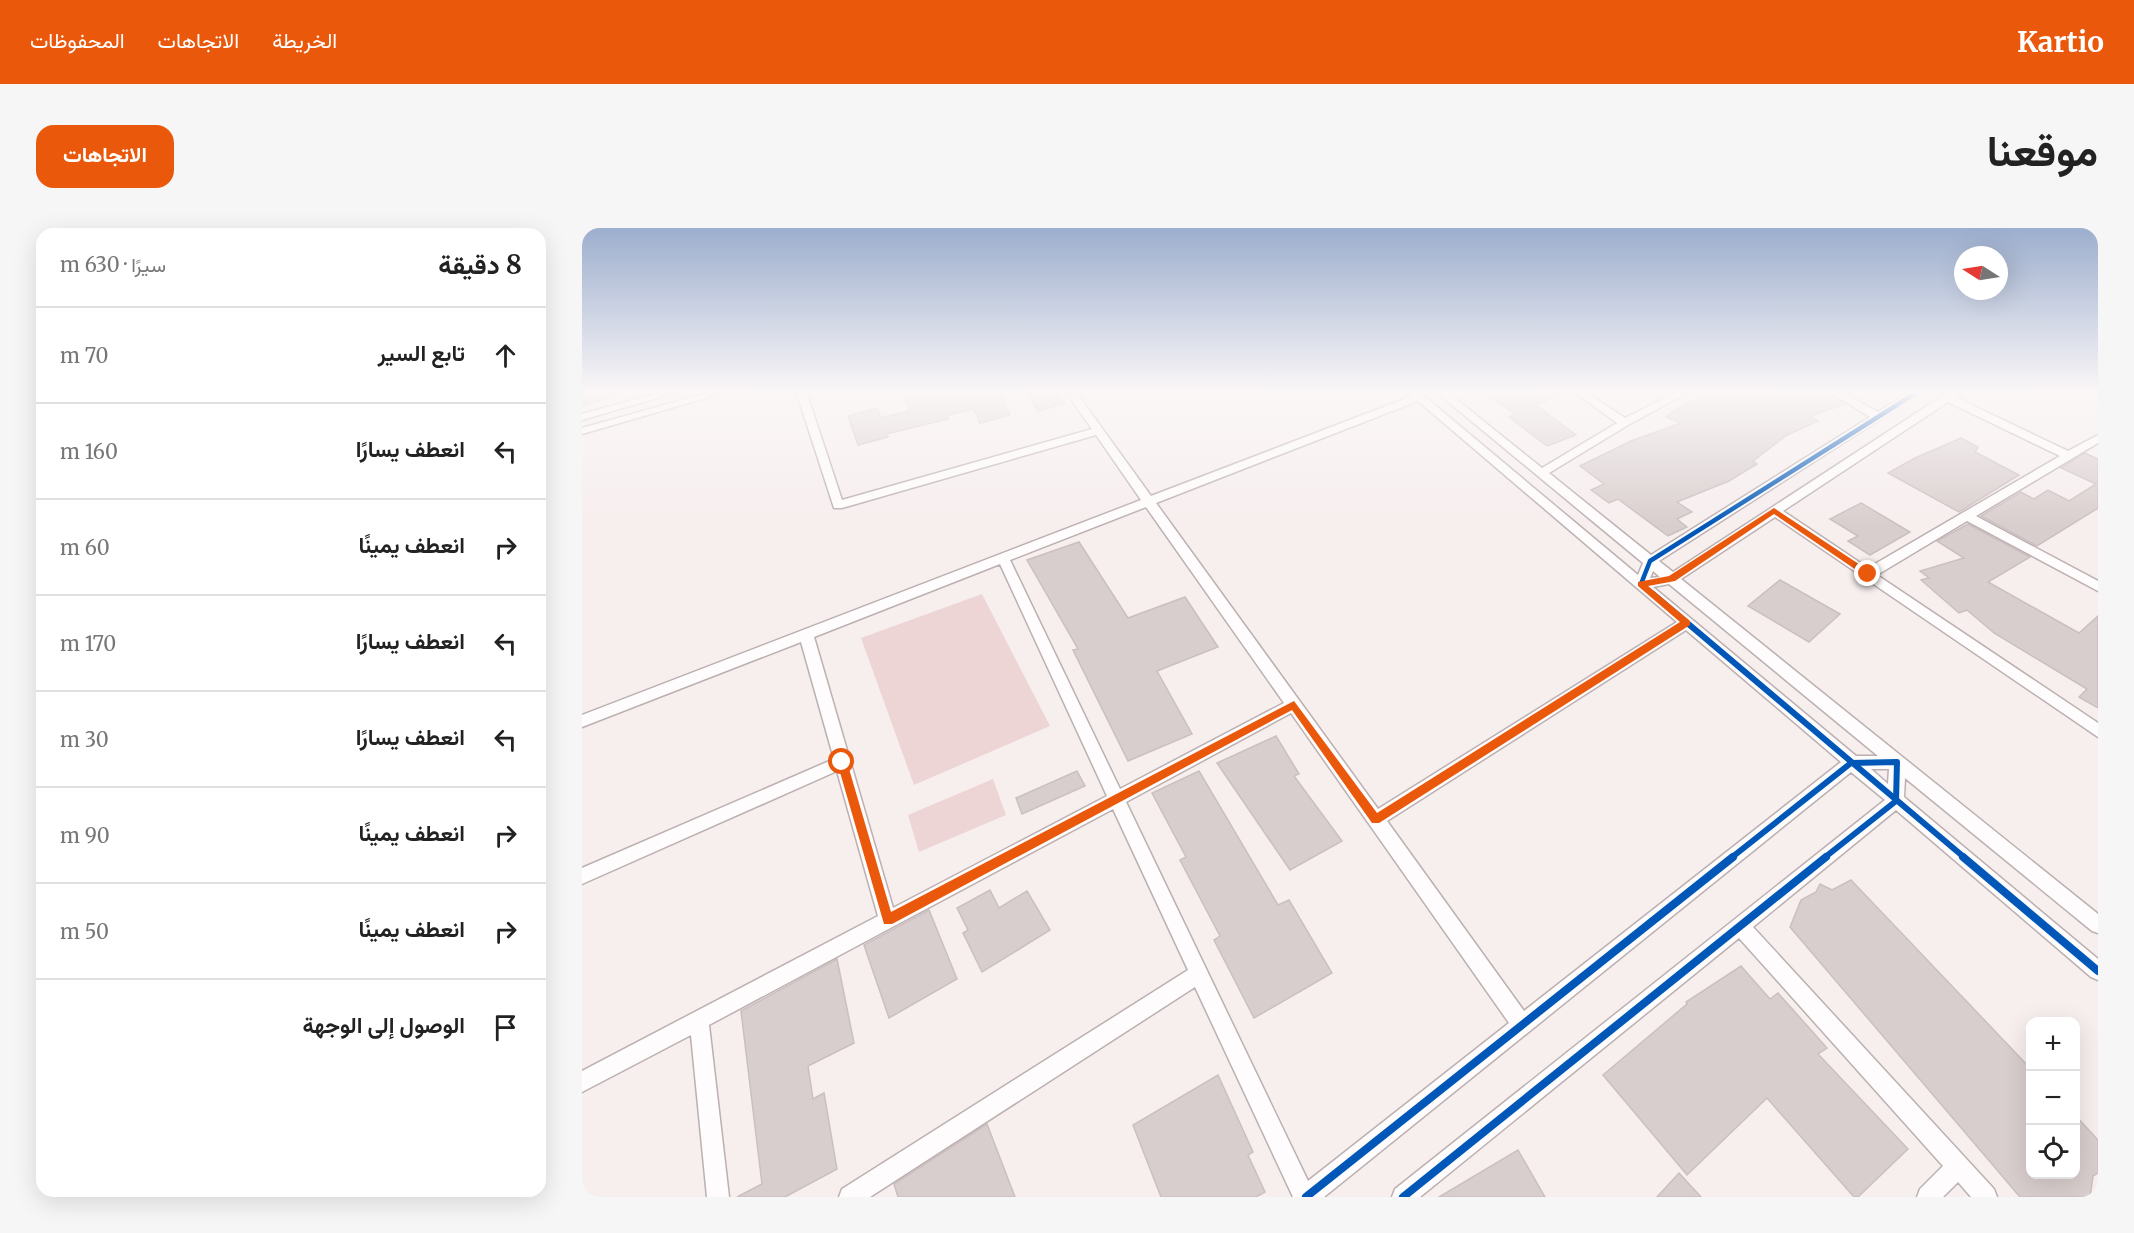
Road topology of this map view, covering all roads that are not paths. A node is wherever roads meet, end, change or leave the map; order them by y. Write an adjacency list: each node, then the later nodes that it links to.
1 (816, 436): 2 (street)
2 (1080, 436)
3 (1102, 436): 14 (street)
4 (1312, 436): 14 (street)
5 (1466, 436): 21 (street)
6 (1498, 436): 13 (street)
7 (1602, 436): 13 (street)
8 (1848, 436): 18 (street)
9 (1888, 436): 15 (street)
10 (2032, 436): 12 (street)
11 (2098, 438): 12 (street)
12 (2067, 455): 16 (street)
13 (1543, 472): 18 (street)
14 (1149, 502): 17 (street); 25 (street)
15 (1774, 511): 19 (street); 20 (street)
16 (1967, 516): 19 (street); 22 (street)
17 (1003, 558): 24 (street); 31 (street)
18 (1650, 561): 20 (street); 21 (street)
19 (1868, 574): 27 (street)
20 (1672, 579): 21 (street); 29 (street)
21 (1641, 584): 23 (street)
22 (2098, 587)
23 (1686, 623): 30 (street); 33 (street)
24 (806, 635): 26 (street); 28 (street)
25 (1294, 705): 31 (street); 33 (street)
26 (582, 721)
27 (2098, 731)
28 (842, 762): 34 (street); 35 (street)
29 (1897, 762): 30 (street); 32 (street); 36 (street)
30 (1851, 763): 32 (street); 41 (street)
31 (1116, 799): 35 (street); 39 (street)
32 (1896, 801): 37 (street); 38 (street)
33 (1376, 820): 41 (street)
34 (582, 876)
35 (888, 920): 40 (street)
36 (2098, 925)
37 (1742, 928): 43 (street); 47 (street)
38 (2098, 971)
39 (1199, 974): 45 (street); 46 (street)
40 (699, 1020): 42 (street); 44 (street)
41 (1522, 1025): 46 (street)
42 (582, 1082)
43 (1958, 1166): 48 (street); 49 (street)
44 (718, 1197)
45 (850, 1197)
46 (1305, 1197)
47 (1403, 1197)
48 (1928, 1197)
49 (1986, 1197)

